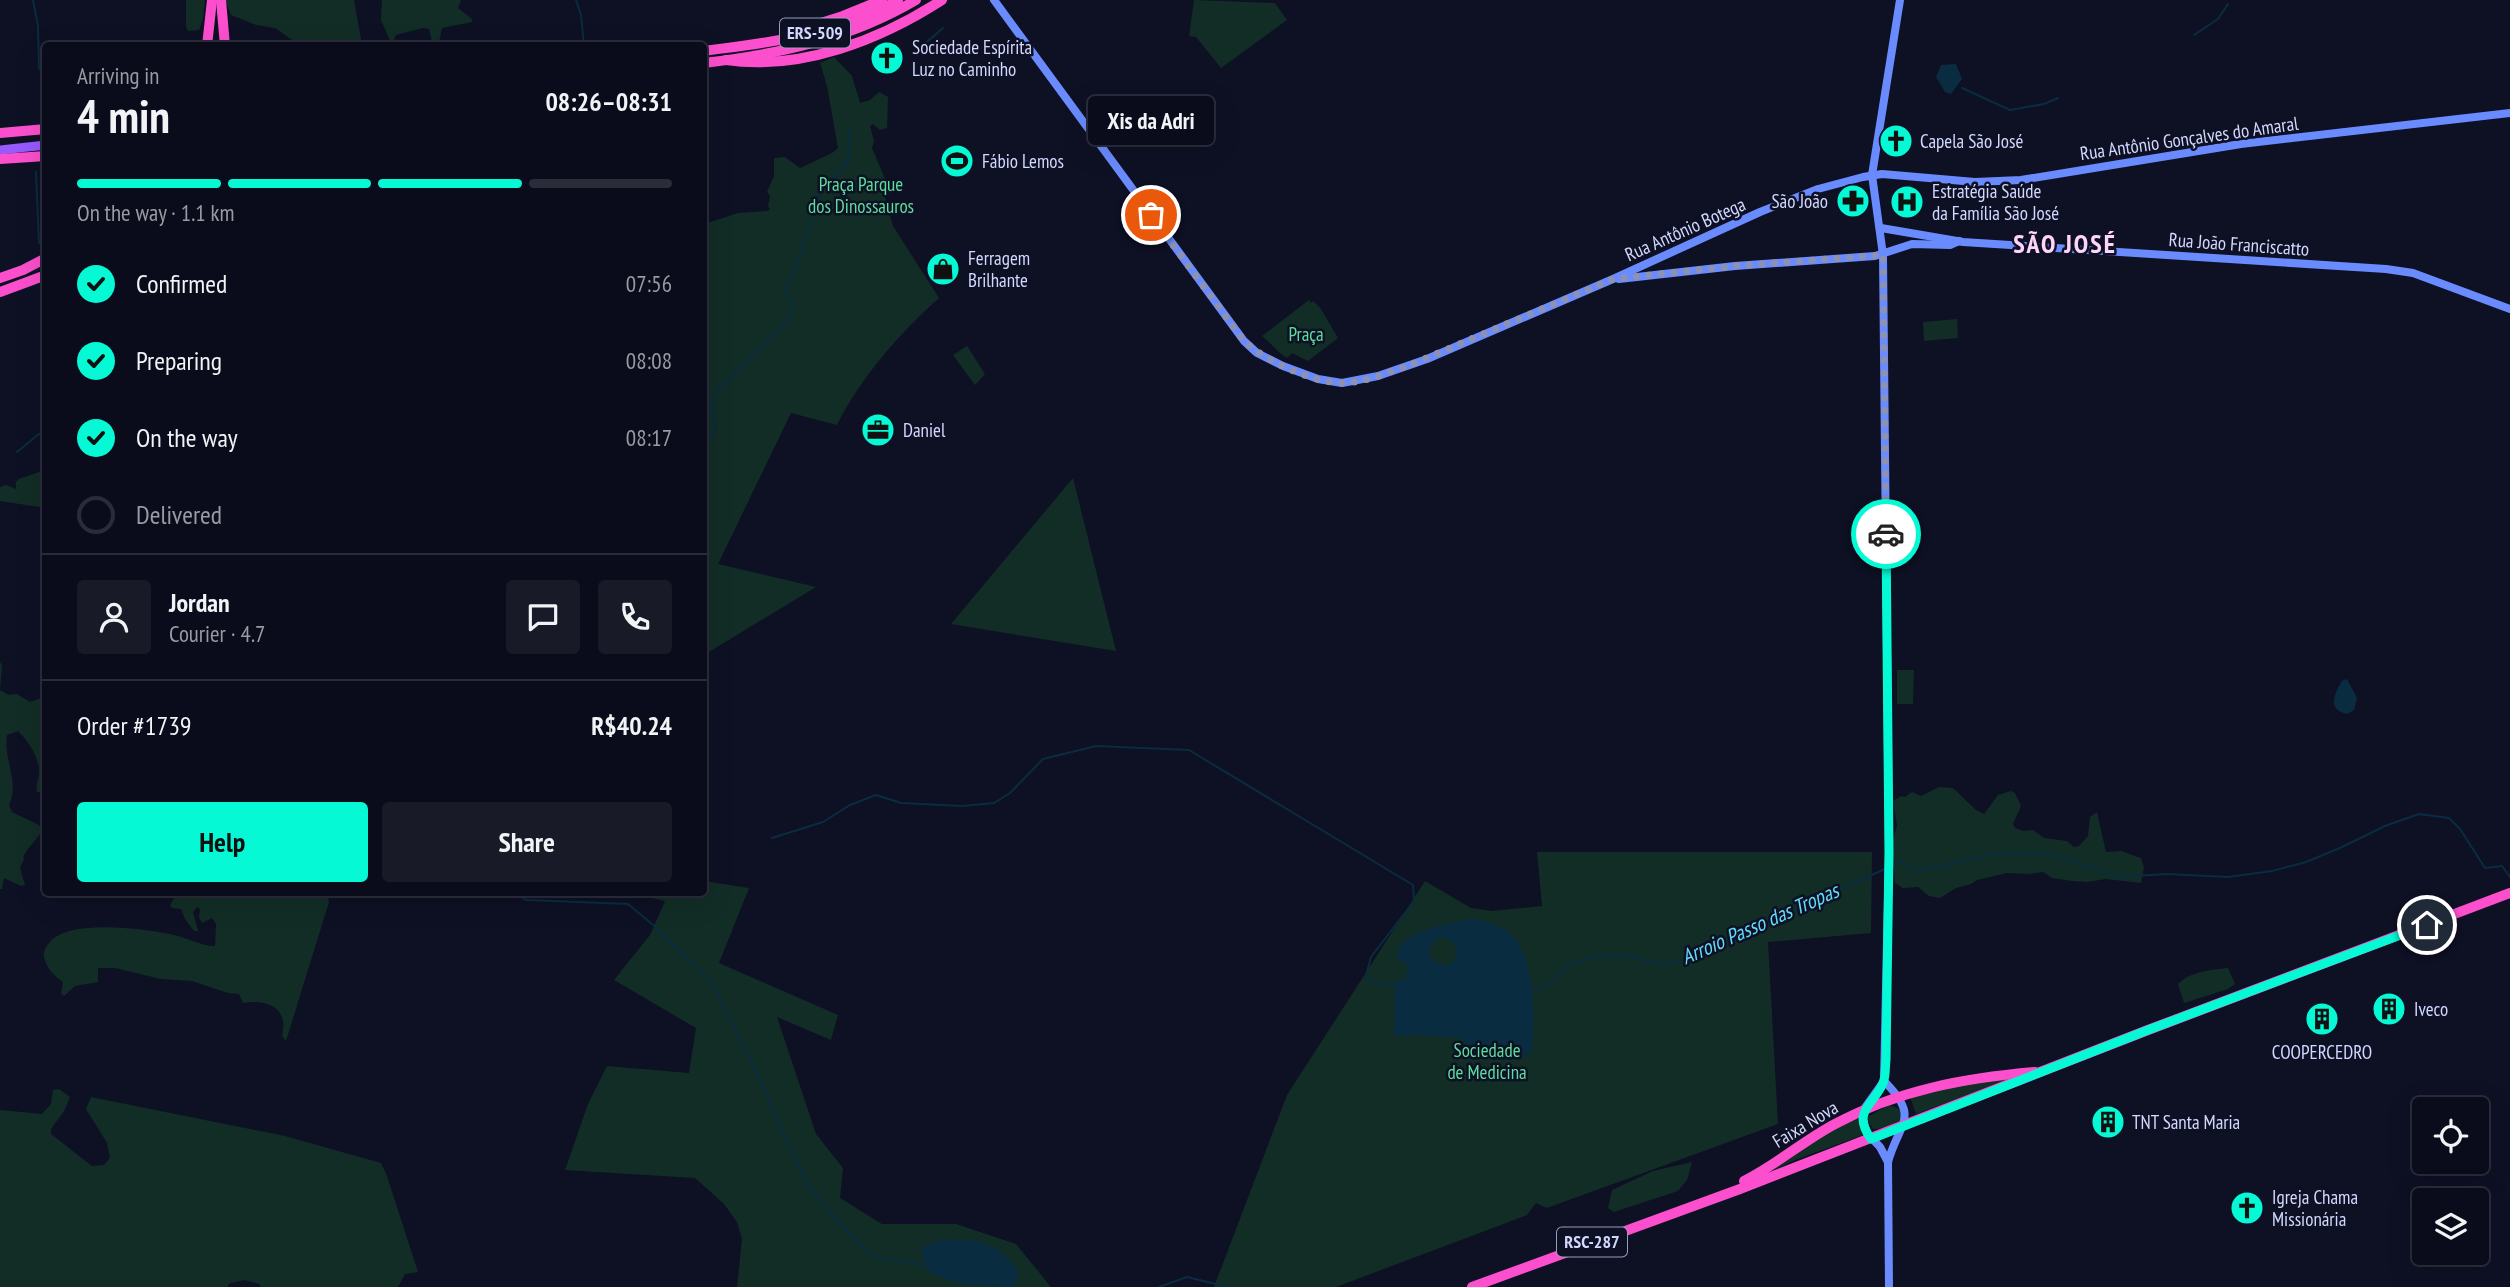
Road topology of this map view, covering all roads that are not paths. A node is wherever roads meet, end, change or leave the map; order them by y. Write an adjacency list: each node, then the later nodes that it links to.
1 (212, 0): 9 (highway)
2 (221, 0): 10 (highway)
3 (882, 0): 12 (highway, ERS-509)
4 (898, 0): 12 (highway, ERS-509)
5 (916, 0): 12 (highway, ERS-509)
6 (942, 0): 12 (highway, ERS-509)
7 (994, 0): 28 (street, Rua Antônio Botega)
8 (1900, 0): 21 (street)
9 (207, 42)
10 (225, 42)
11 (707, 51): 12 (highway, ERS-509)
12 (727, 54): 13 (highway, ERS-509)
13 (707, 62)
14 (2510, 113): 21 (street, Rua Antônio Gonçalves do Amaral)
15 (42, 132): 16 (highway)
16 (0, 135)
17 (42, 145): 18 (main road)
18 (0, 150)
19 (42, 156): 20 (highway)
20 (0, 159)
21 (1872, 175): 22 (street); 28 (street, Rua Antônio Botega)
22 (1881, 228): 23 (street, Rua João Franciscatto); 24 (street)
23 (1959, 241): 24 (street, Rua João Franciscatto); 30 (street, Rua João Franciscatto)
24 (1883, 255): 28 (street, Rua João Franciscatto); 33 (street)
25 (42, 260): 27 (highway)
26 (42, 276): 29 (highway)
27 (0, 278)
28 (1613, 279)
29 (0, 292)
30 (2510, 309)
31 (2510, 893): 32 (highway, Faixa Nova / RSC-287)
32 (2045, 1071): 34 (highway, Faixa Nova / RSC-287); 36 (highway, Faixa Nova / RSC-287)
33 (1884, 1081): 34 (street); 35 (street)
34 (1898, 1096): 35 (highway, Faixa Nova / RSC-287); 36 (street)
35 (1864, 1109): 37 (street); 39 (highway, Faixa Nova / RSC-287)
36 (1904, 1126): 37 (highway, Faixa Nova / RSC-287); 38 (street)
37 (1871, 1139): 38 (street); 39 (highway, Faixa Nova / RSC-287)
38 (1888, 1162): 41 (street)
39 (1712, 1198): 40 (highway, Faixa Nova / RSC-287)
40 (1472, 1287)
41 (1889, 1287)

